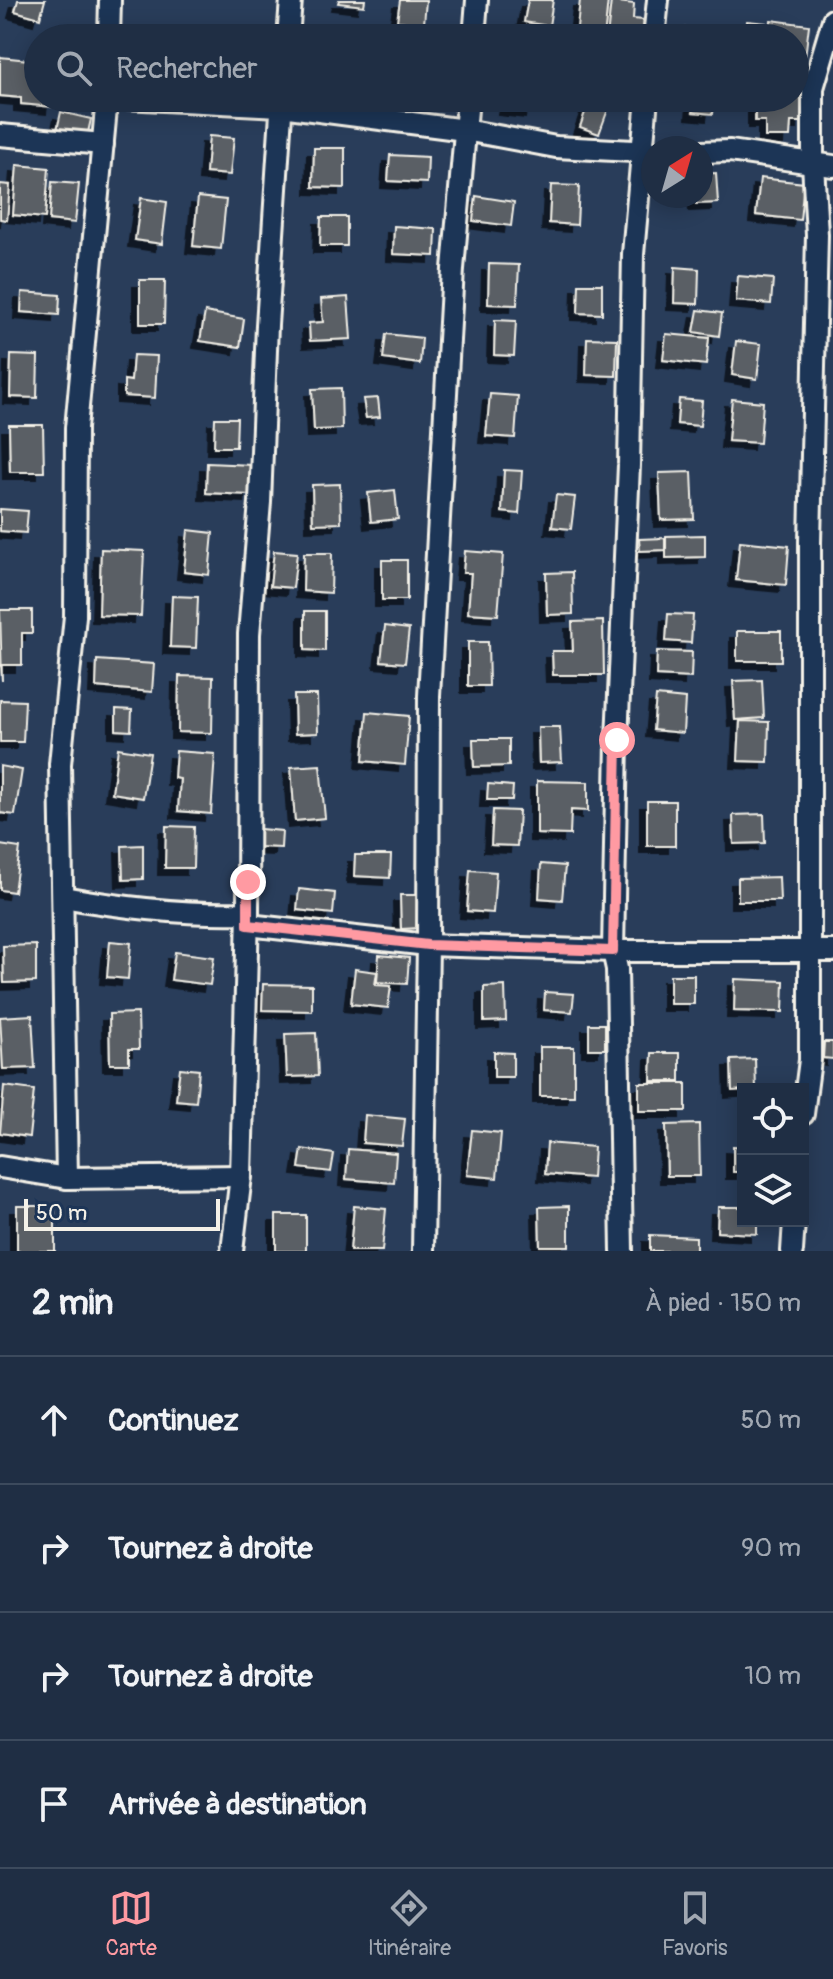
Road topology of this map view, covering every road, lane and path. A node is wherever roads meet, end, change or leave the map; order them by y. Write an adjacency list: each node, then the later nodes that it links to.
1 (110, 0): 6 (street)
2 (291, 0): 7 (street)
3 (477, 0): 8 (street)
4 (658, 0): 9 (street)
5 (833, 20): 21 (street)
6 (109, 24)
7 (289, 24)
8 (475, 24)
9 (655, 24)
10 (106, 112): 18 (street)
11 (281, 112): 24 (street)
12 (347, 112): 15 (street)
13 (467, 112): 15 (street)
14 (647, 112): 17 (street)
15 (465, 130): 19 (street); 25 (street)
16 (0, 135): 18 (street)
17 (648, 136)
18 (103, 144): 23 (street)
19 (641, 152)
20 (713, 152): 21 (street)
21 (823, 165): 26 (street)
22 (641, 200): 27 (street)
23 (63, 897): 24 (street); 32 (street)
24 (248, 919): 25 (street); 31 (street)
25 (428, 945): 27 (street); 35 (street)
26 (809, 950): 27 (street); 28 (street); 29 (street)
27 (613, 951): 36 (street)
28 (833, 951)
29 (807, 1083)
30 (0, 1167): 32 (street)
31 (241, 1176): 32 (street); 34 (street)
32 (67, 1178)
33 (794, 1227): 37 (street)
34 (232, 1251)
35 (423, 1251)
36 (622, 1251)
37 (792, 1251)

